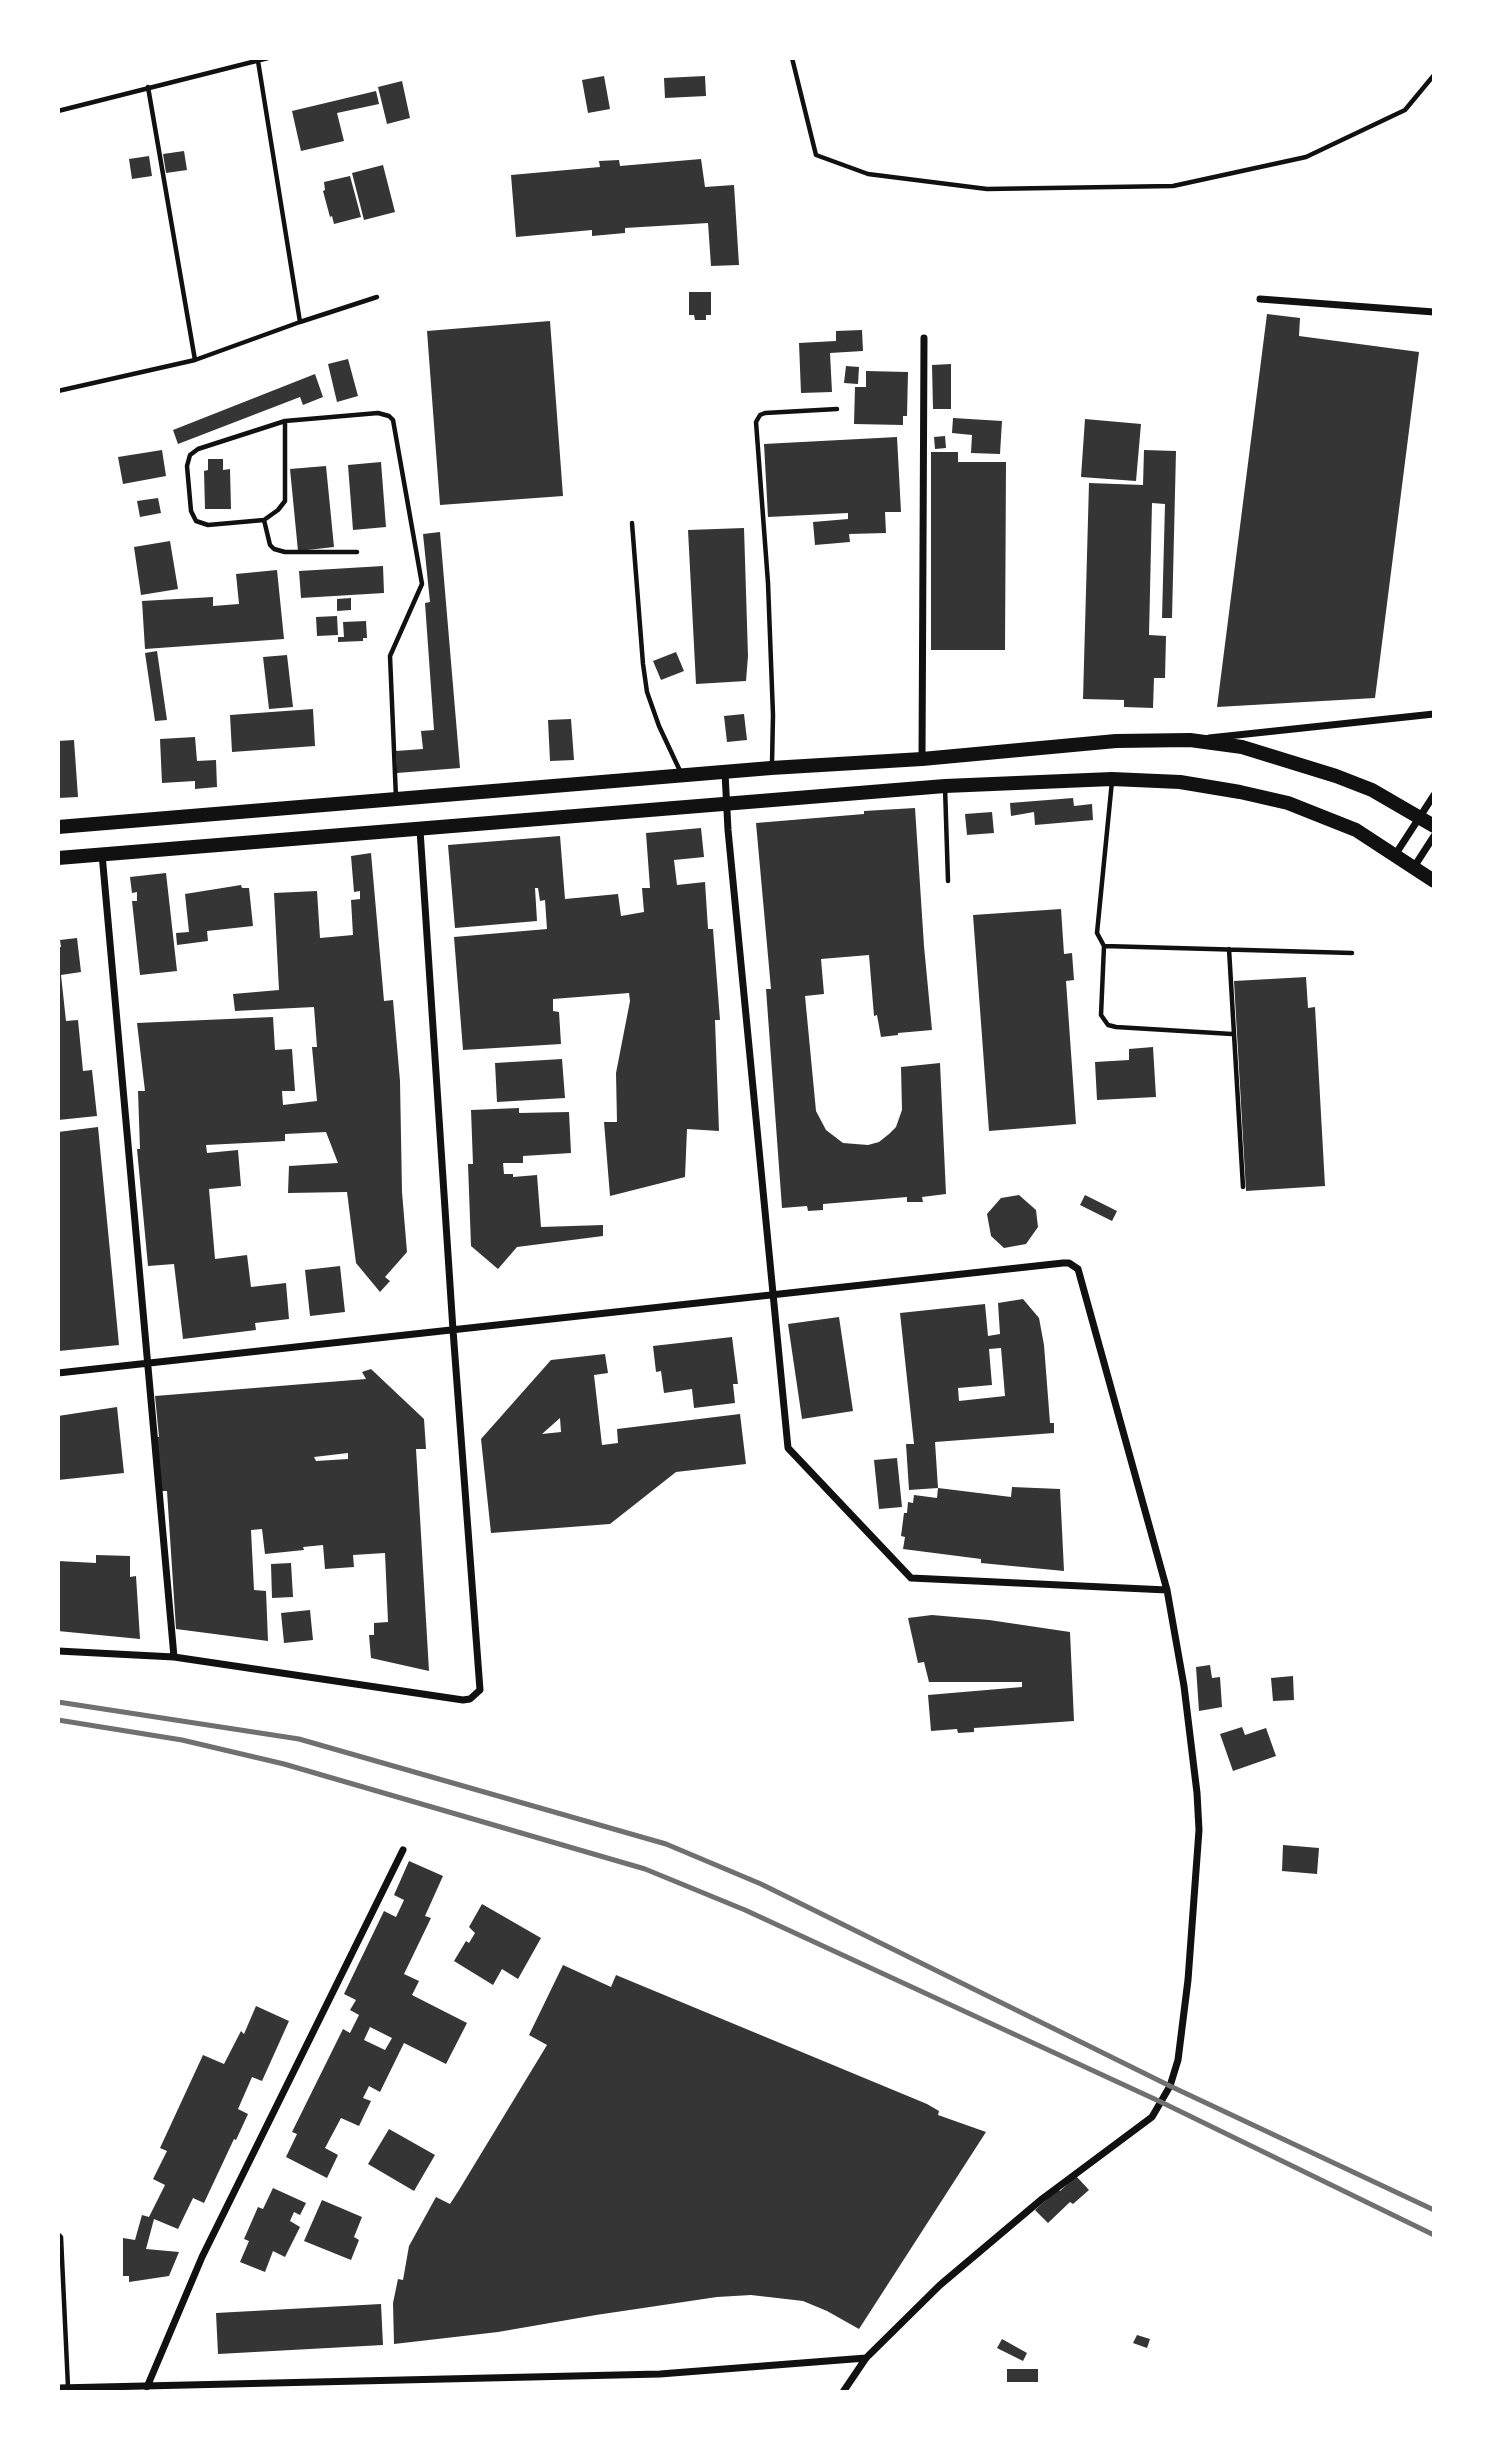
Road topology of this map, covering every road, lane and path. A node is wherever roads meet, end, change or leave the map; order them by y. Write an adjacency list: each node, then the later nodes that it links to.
1 (268, 58): 3 (lane)
2 (792, 58): 4 (lane)
3 (258, 61): 5 (lane); 10 (lane)
4 (1434, 75)
5 (148, 88): 6 (lane); 12 (lane)
6 (58, 111)
7 (377, 298): 10 (lane)
8 (1260, 299): 9 (street)
9 (1434, 312)
10 (300, 322): 12 (lane)
11 (923, 338): 21 (street)
12 (195, 360): 13 (lane)
13 (58, 391)
14 (837, 409): 22 (lane)
15 (285, 421): 16 (lane); 16 (lane); 28 (lane)
16 (264, 520): 18 (lane)
17 (632, 523): 24 (lane)
18 (357, 552)
19 (1434, 714): 20 (street)
20 (1190, 740): 21 (main road); 30 (main road)
21 (922, 759): 22 (main road)
22 (771, 768): 23 (main road)
23 (725, 773): 24 (main road); 29 (street)
24 (683, 777): 28 (main road)
25 (1112, 779): 26 (main road); 36 (main road); 41 (lane)
26 (946, 786): 29 (main road); 39 (lane)
27 (1434, 795): 30 (street)
28 (396, 799): 32 (main road)
29 (727, 804): 33 (main road); 46 (street)
30 (1420, 816): 31 (main road); 36 (street)
31 (1434, 826)
32 (58, 827)
33 (420, 830): 35 (main road); 47 (street)
34 (1434, 836): 38 (street)
35 (102, 854): 37 (main road); 48 (street)
36 (1395, 855): 38 (main road)
37 (58, 858)
38 (1414, 867): 40 (main road)
39 (948, 881)
40 (1434, 881)
41 (1104, 946): 42 (lane); 44 (lane)
42 (1228, 949): 43 (lane); 44 (lane)
43 (1352, 953)
44 (1232, 1034): 45 (lane)
45 (1242, 1187)
46 (772, 1295): 47 (street); 50 (street); 50 (street)
47 (453, 1330): 48 (street); 52 (street)
48 (147, 1363): 49 (street); 52 (street)
49 (58, 1373)
50 (1167, 1590): 55 (street)
51 (58, 1651): 52 (street)
52 (174, 1657)
53 (402, 1850): 56 (street)
54 (58, 2234): 58 (lane)
55 (866, 2358): 56 (street); 59 (street)
56 (147, 2387): 58 (street)
57 (58, 2388): 58 (street)
58 (68, 2388)
59 (843, 2392)

